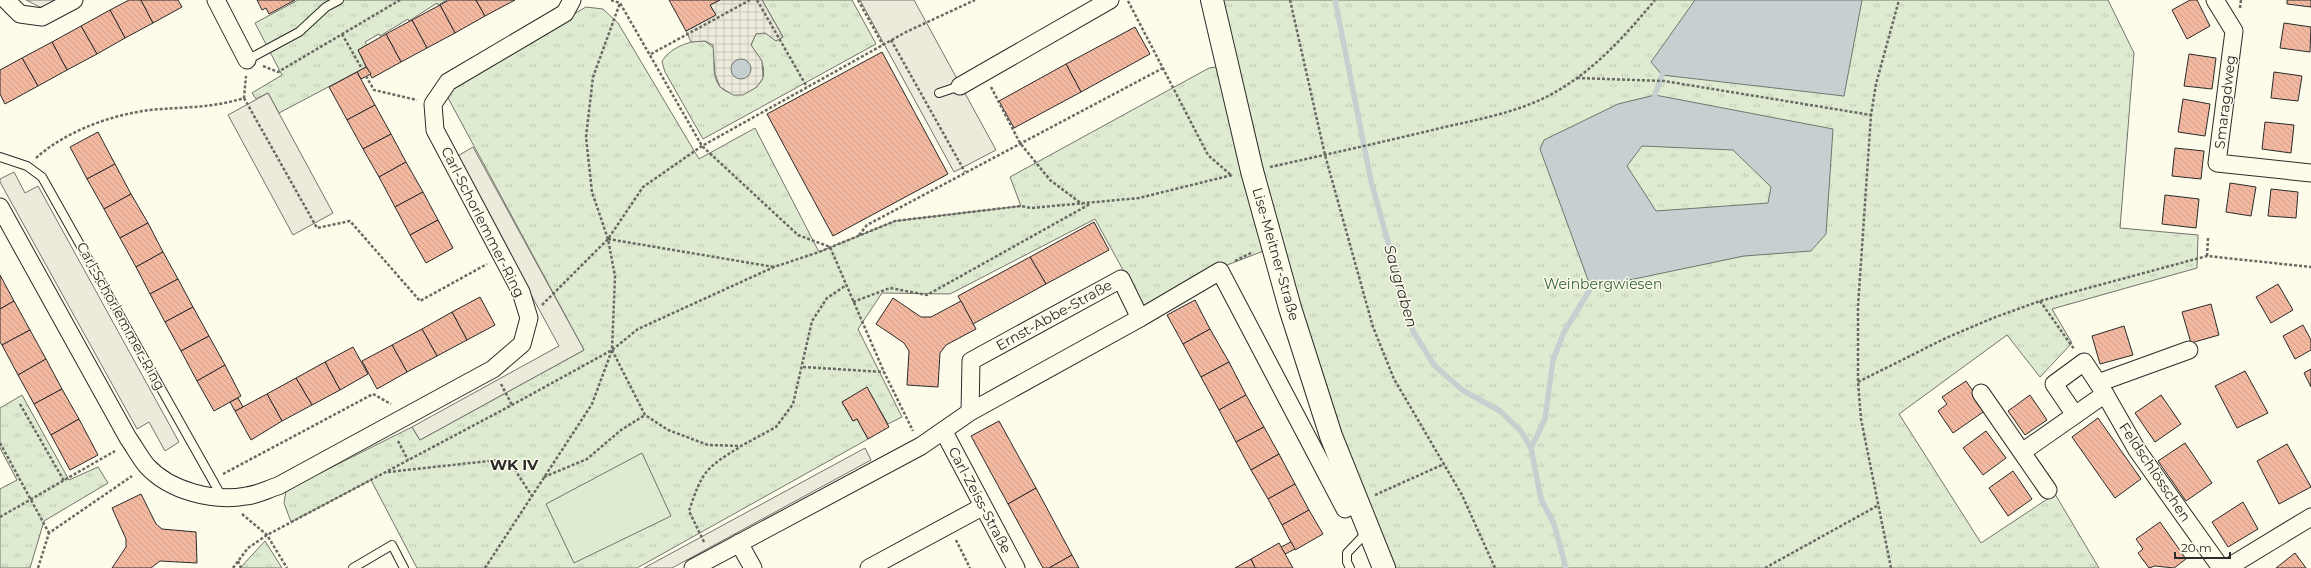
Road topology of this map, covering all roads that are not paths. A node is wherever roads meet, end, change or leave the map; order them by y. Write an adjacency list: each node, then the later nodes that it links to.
1 (6, 0): 2 (street)
2 (74, 0)
3 (216, 0): 9 (street)
4 (338, 0): 9 (lane)
5 (572, 0): 24 (street, Carl-Schorlemmer-Ring)
6 (1110, 0): 10 (street)
7 (1212, 0): 25 (street, Lise-Meitner-Straße)
8 (2216, 0): 13 (street, Smaragdweg)
9 (248, 60)
10 (960, 86): 11 (lane)
11 (939, 94)
12 (0, 157): 24 (lane, Carl-Schorlemmer-Ring)
13 (2311, 173)
14 (0, 207): 24 (street)
15 (1140, 318): 19 (street); 19 (street, Ernst-Abbe-Straße); 25 (street)
16 (2189, 350): 17 (street)
17 (2102, 389): 20 (street); 20 (street, Feldschlösschen); 38 (street, Feldschlösschen)
18 (1981, 393): 22 (street)
19 (970, 412): 21 (street)
20 (2075, 415): 22 (street)
21 (944, 432): 26 (street, Carl-Zeiss-Straße); 29 (street)
22 (2022, 452): 23 (street)
23 (2048, 490)
24 (222, 497)
25 (1359, 502): 28 (street, Lise-Meitner-Straße)
26 (982, 507): 34 (street); 35 (street, Carl-Zeiss-Straße)
27 (2311, 517): 39 (street)
28 (1369, 530): 36 (lane); 37 (street, Lise-Meitner-Straße)
29 (739, 543): 32 (street); 33 (street)
30 (352, 568): 31 (lane)
31 (404, 568)
32 (693, 568)
33 (753, 568)
34 (869, 568)
35 (1016, 568)
36 (1350, 568)
37 (1384, 568)
38 (2221, 568)
39 (2227, 568)

